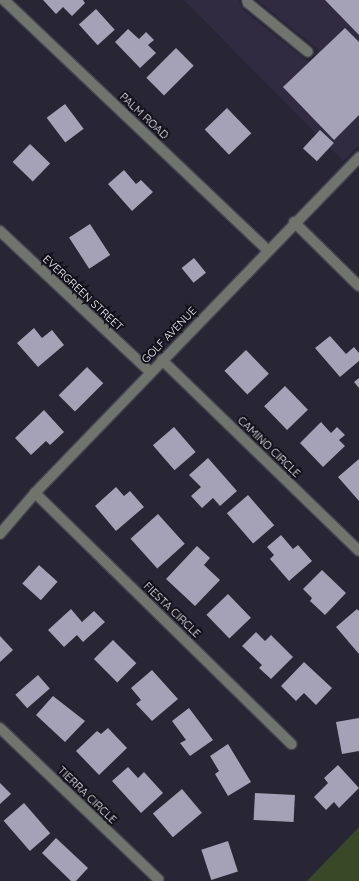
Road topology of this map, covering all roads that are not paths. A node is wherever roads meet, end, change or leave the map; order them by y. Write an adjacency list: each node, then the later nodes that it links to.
1 (4, 0): 7 (street, PALM ROAD)
2 (247, 0): 3 (street)
3 (308, 52)
4 (359, 157): 5 (street, GOLF AVENUE)
5 (294, 222): 7 (street, GOLF AVENUE); 8 (street)
6 (0, 231): 10 (street, EVERGREEN STREET)
7 (267, 250): 9 (street, GOLF AVENUE)
8 (359, 286)
9 (162, 360): 10 (street, GOLF AVENUE); 13 (street, CAMINO CIRCLE)
10 (150, 372): 11 (street, GOLF AVENUE)
11 (35, 493): 12 (street, GOLF AVENUE); 15 (street, FIESTA CIRCLE)
12 (0, 534)
13 (359, 551)
14 (0, 728): 16 (street, TIERRA CIRCLE)
15 (291, 744)
16 (158, 879)

